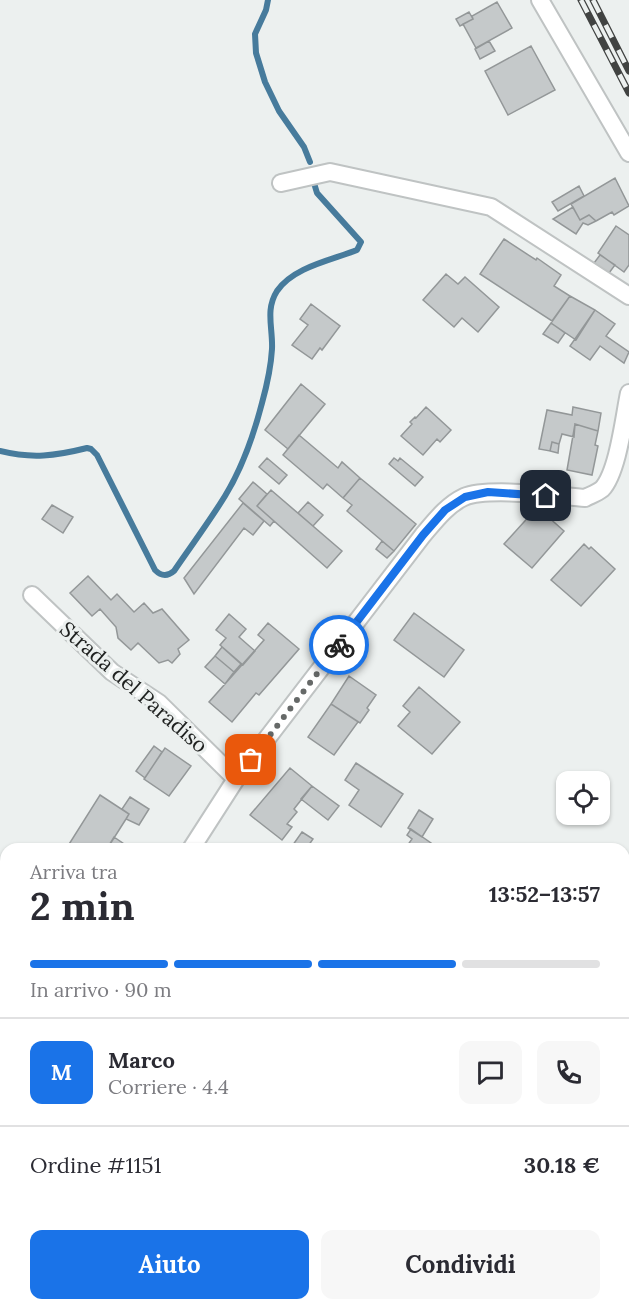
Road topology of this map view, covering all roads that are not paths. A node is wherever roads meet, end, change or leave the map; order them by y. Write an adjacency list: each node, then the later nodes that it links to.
1 (540, 0): 2 (street)
2 (629, 153)
3 (280, 183): 4 (street)
4 (629, 296)
5 (629, 393): 7 (street)
6 (32, 595): 7 (street, Strada del Paradiso)
7 (236, 779): 8 (street)
8 (195, 843)

